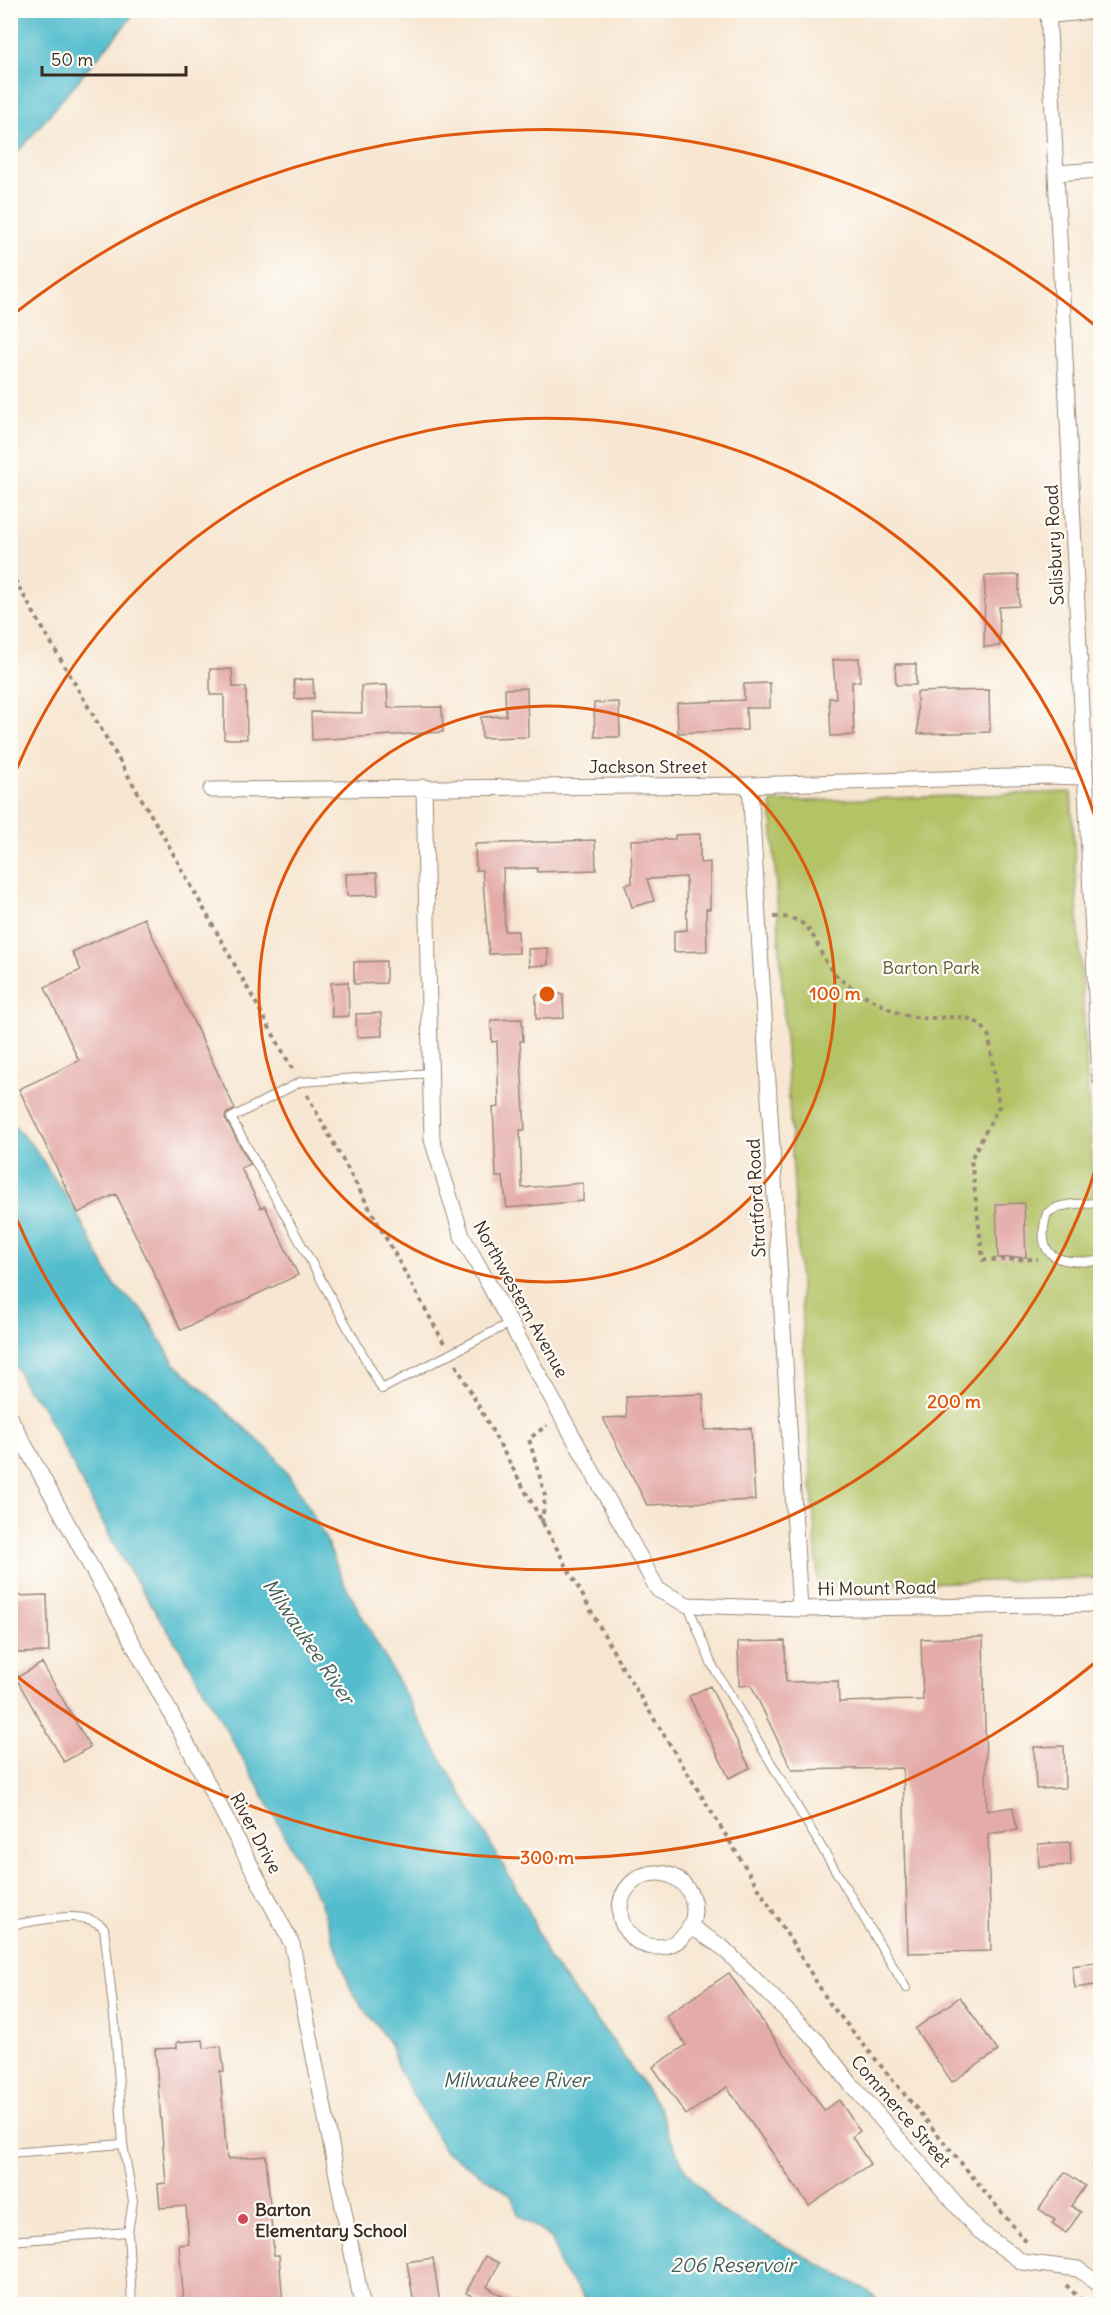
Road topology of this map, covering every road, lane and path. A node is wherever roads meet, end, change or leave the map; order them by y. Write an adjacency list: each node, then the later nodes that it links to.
1 (1101, 14): 2 (lane)
2 (1048, 15): 4 (street, Salisbury Road)
3 (1101, 170): 4 (street)
4 (1056, 173): 6 (street, Salisbury Road)
5 (10, 572): 13 (path)
6 (1084, 777): 7 (street, Jackson Street); 12 (street, Salisbury Road)
7 (750, 785): 8 (street, Jackson Street); 10 (street, Stratford Road)
8 (424, 787): 9 (street, Jackson Street); 11 (street, Northwestern Avenue)
9 (211, 790)
10 (758, 917): 15 (path); 25 (street, Stratford Road)
11 (430, 1073): 13 (lane); 17 (street, Northwestern Avenue)
12 (1101, 1078)
13 (300, 1082): 18 (path); 18 (lane)
14 (1101, 1203): 15 (lane)
15 (1051, 1256): 16 (lane)
16 (1101, 1260)
17 (510, 1323): 18 (lane); 19 (street, Northwestern Avenue)
18 (450, 1354): 21 (path)
19 (562, 1415): 21 (path); 22 (street, Northwestern Avenue)
20 (10, 1418): 36 (street, River Drive)
21 (542, 1524): 33 (path)
22 (658, 1590): 24 (street, Hi Mount Road)
23 (1101, 1604): 25 (street, Hi Mount Road)
24 (688, 1605): 25 (street, Hi Mount Road); 28 (lane)
25 (800, 1609)
26 (10, 1925): 29 (lane)
27 (690, 1926): 27 (street); 33 (street, Commerce Street)
28 (906, 1988)
29 (123, 2144): 30 (lane); 31 (lane)
30 (10, 2153)
31 (128, 2232): 32 (lane); 35 (lane)
32 (10, 2241)
33 (1046, 2265): 34 (street, Commerce Street); 37 (path)
34 (1101, 2285)
35 (132, 2304)
36 (362, 2304)
37 (1085, 2304)

